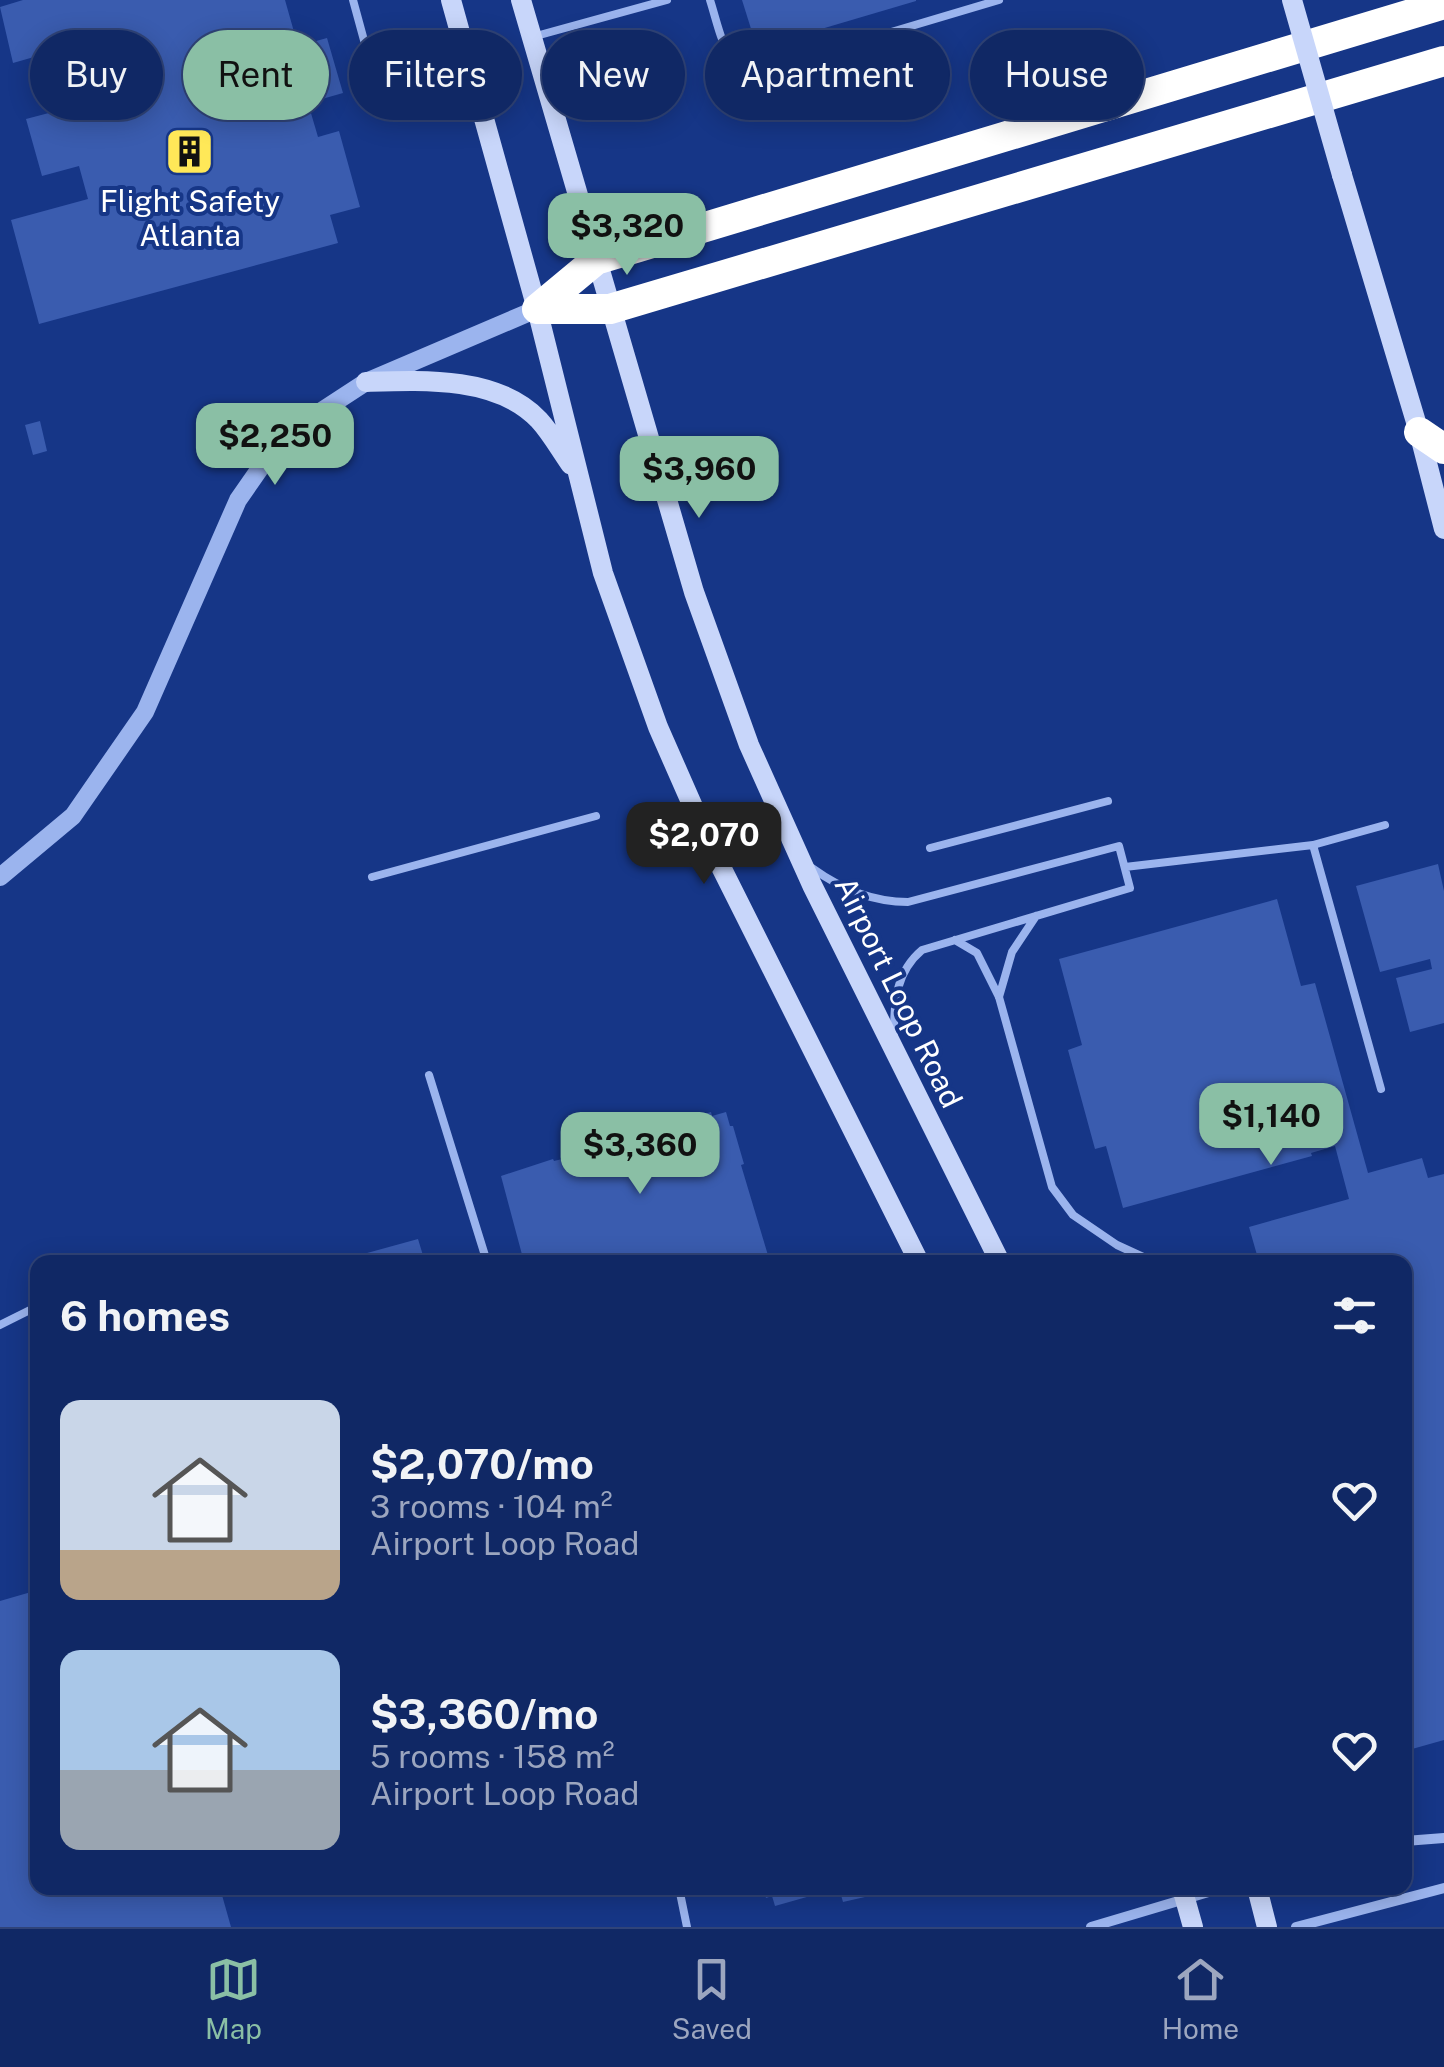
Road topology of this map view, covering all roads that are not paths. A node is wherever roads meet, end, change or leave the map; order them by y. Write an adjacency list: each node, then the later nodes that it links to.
1 (353, 0): 9 (lane)
2 (450, 0): 13 (main road)
3 (521, 0): 10 (main road, Airport Loop Road)
4 (668, 0): 10 (lane)
5 (710, 0): 6 (lane)
6 (999, 0)
7 (1292, 0): 16 (main road, bridge)
8 (1444, 4): 12 (highway)
9 (361, 30)
10 (532, 38): 12 (main road, Airport Loop Road)
11 (1444, 61): 14 (highway)
12 (596, 260): 13 (highway); 14 (main road, Airport Loop Road)
13 (537, 309): 14 (highway); 15 (street); 17 (main road)
14 (610, 309): 24 (main road, Airport Loop Road)
15 (366, 382): 17 (main road); 26 (street)
16 (1432, 440): 18 (main road)
17 (579, 476): 35 (main road)
18 (1444, 529)
19 (1108, 801): 23 (lane)
20 (596, 816): 27 (lane)
21 (1385, 825): 22 (lane)
22 (1313, 846): 25 (lane); 33 (lane)
23 (930, 848)
24 (798, 855): 25 (lane); 31 (main road, Airport Loop Road)
25 (1125, 867): 28 (lane)
26 (0, 877)
27 (372, 877)
28 (1036, 916): 29 (lane); 30 (lane)
29 (955, 940): 30 (lane); 31 (lane)
30 (999, 997): 37 (lane)
31 (898, 1057): 36 (main road, Airport Loop Road)
32 (429, 1075): 34 (lane)
33 (1380, 1089)
34 (484, 1255)
35 (916, 1255)
36 (997, 1255)
37 (1139, 1255)
38 (30, 1310): 39 (lane)
39 (0, 1325)
40 (1444, 1838): 41 (street)
41 (1412, 1841)
42 (1444, 1888): 51 (street)
43 (681, 1895): 47 (lane)
44 (1179, 1895): 48 (street)
45 (1185, 1895): 49 (main road)
46 (1259, 1895): 50 (main road)
47 (687, 1927)
48 (1092, 1927)
49 (1193, 1927)
50 (1267, 1927)
51 (1296, 1927)

